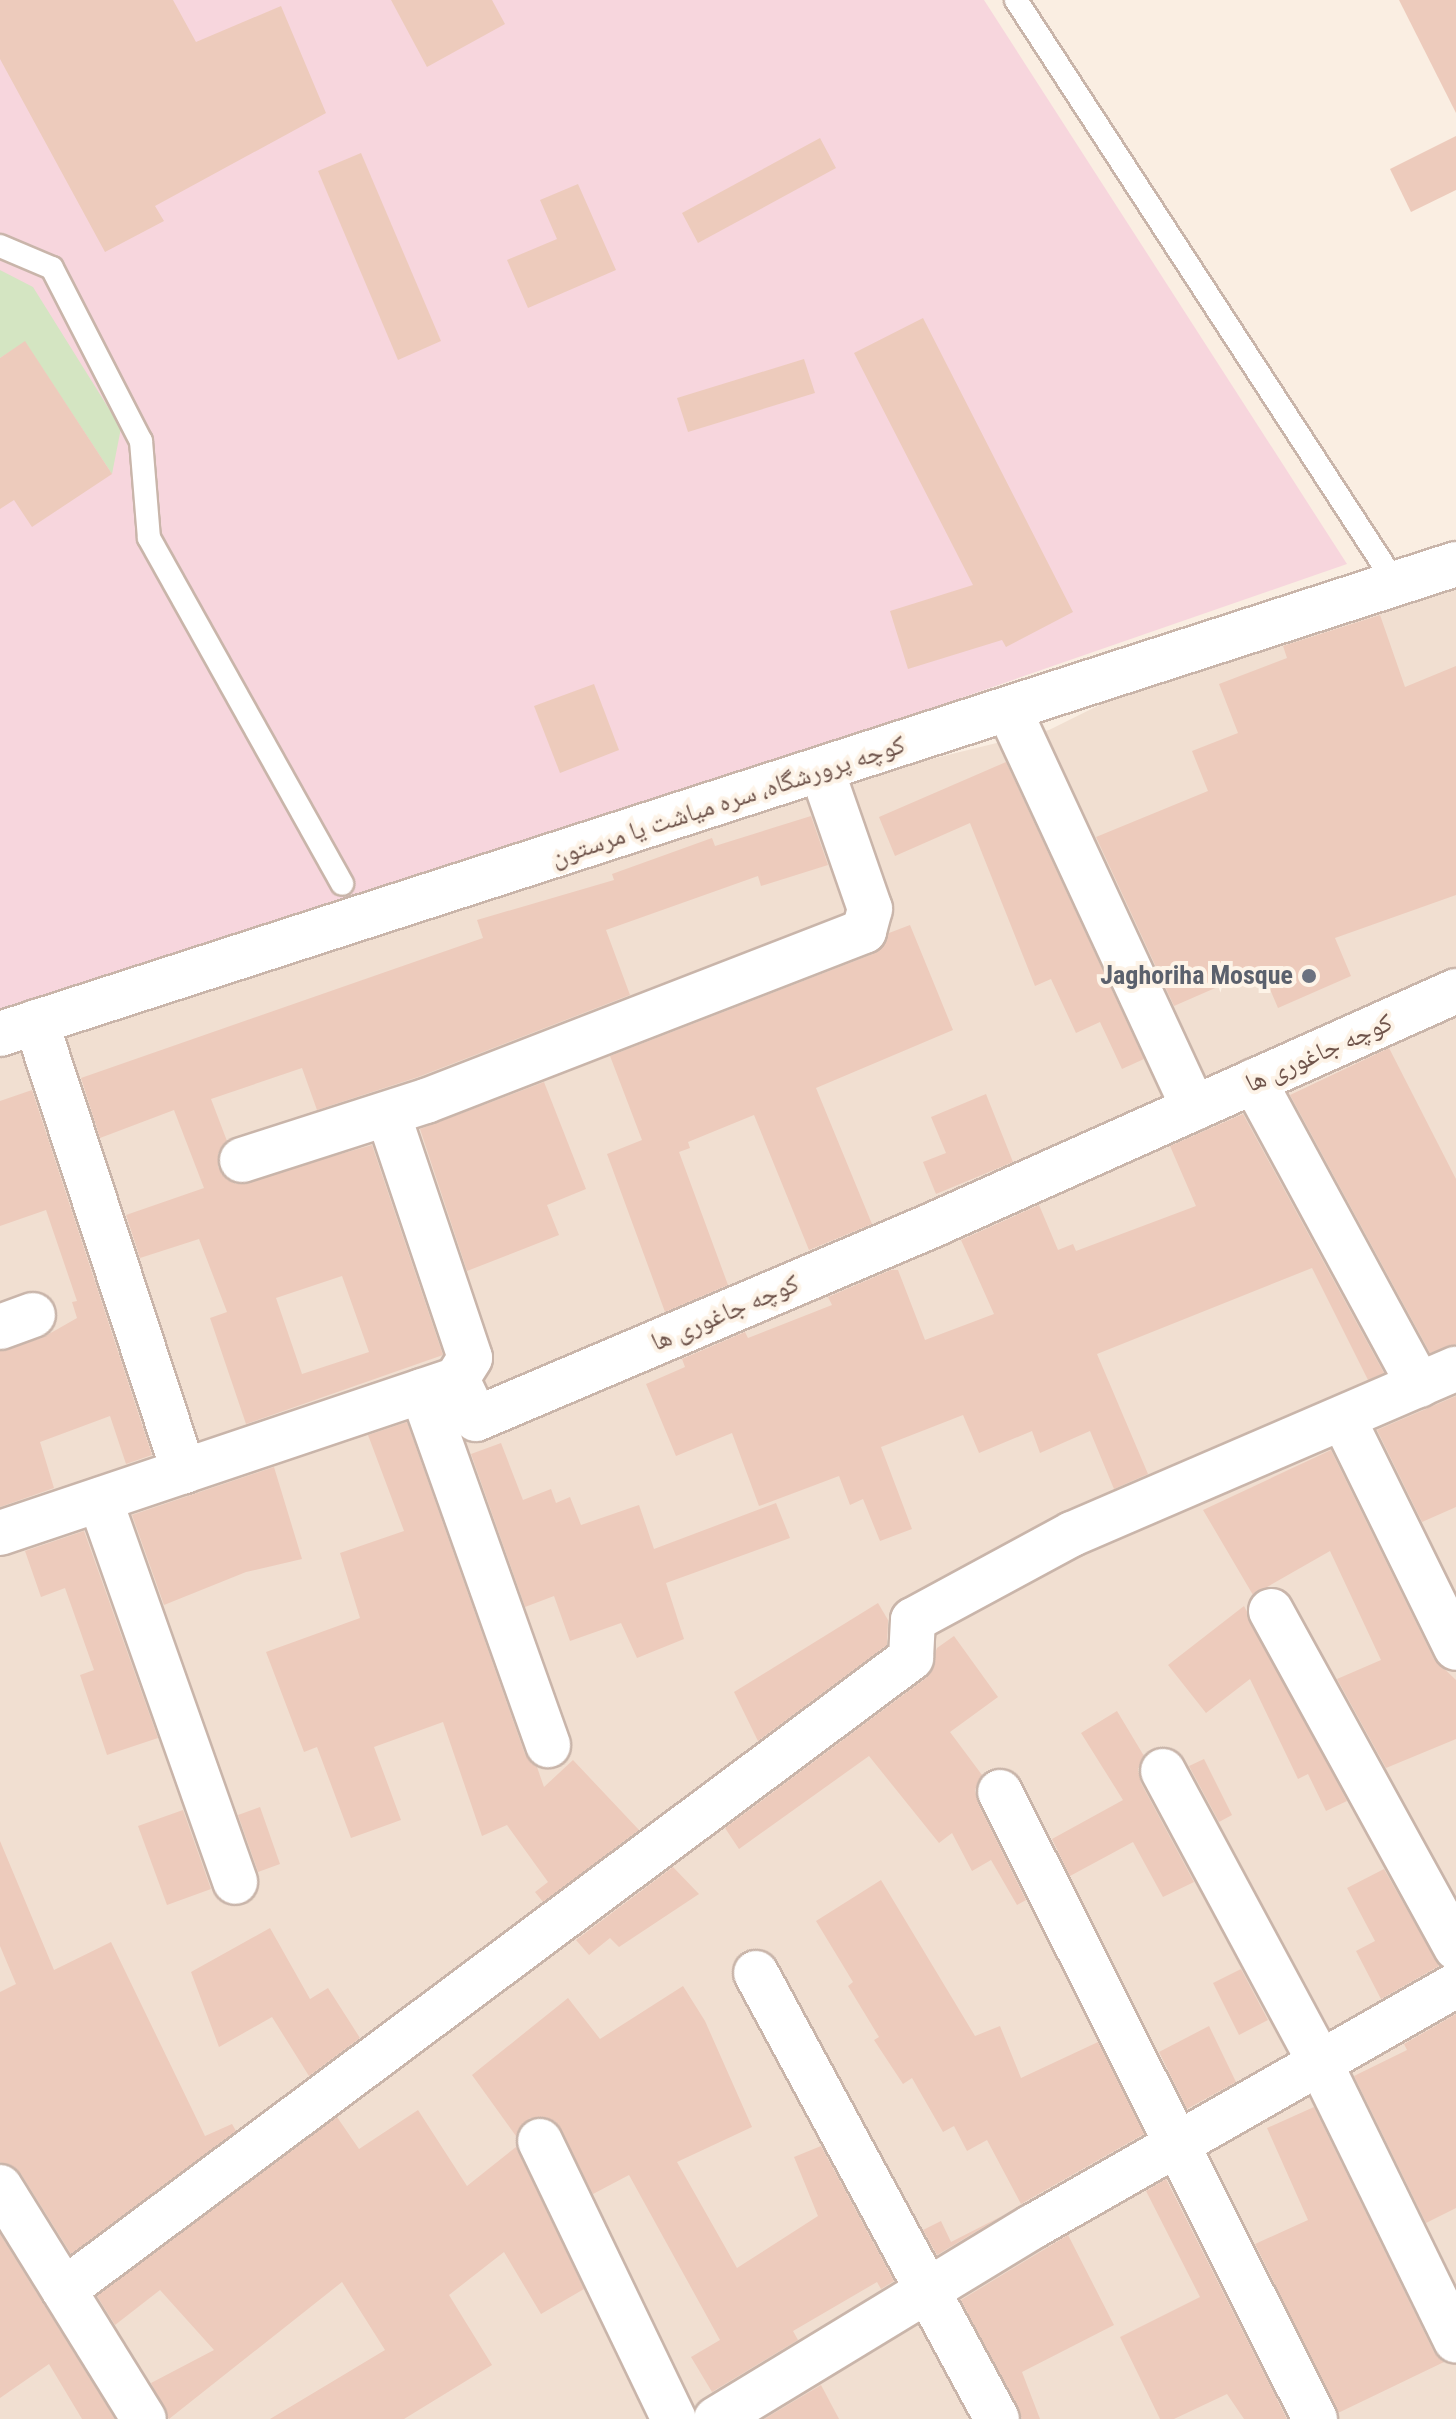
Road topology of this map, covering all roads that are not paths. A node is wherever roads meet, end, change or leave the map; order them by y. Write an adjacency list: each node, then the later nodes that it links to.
1 (1016, 0): 4 (lane)
2 (0, 246): 7 (lane)
3 (1456, 564): 4 (street, کوچه پرورشگاه، سره میاشت یا مرستون)
4 (1396, 584): 5 (street, کوچه پرورشگاه، سره میاشت یا مرستون)
5 (1009, 710): 6 (street, کوچه پرورشگاه، سره میاشت یا مرستون); 11 (street)
6 (822, 771): 9 (street, کوچه پرورشگاه، سره میاشت یا مرستون); 12 (street)
7 (342, 884)
8 (1456, 991): 10 (street, کوچه جاغوری ها)
9 (18, 1028): 17 (street)
10 (1254, 1081): 11 (street, کوچه جاغوری ها); 14 (street)
11 (1194, 1108): 15 (street, کوچه جاغوری ها)
12 (388, 1114): 13 (street); 15 (street)
13 (242, 1160)
14 (1438, 1377): 16 (street)
15 (440, 1385): 17 (street); 22 (street)
16 (1343, 1418): 21 (street); 34 (street)
17 (184, 1471): 18 (street)
18 (100, 1500): 19 (street); 25 (street)
19 (0, 1533)
20 (1271, 1611): 26 (street)
21 (1456, 1648)
22 (548, 1745)
23 (1163, 1771): 29 (street)
24 (1000, 1792): 31 (street)
25 (235, 1882)
26 (1456, 1948)
27 (756, 1973): 33 (street)
28 (1456, 1985): 29 (street)
29 (1320, 2063): 31 (street); 35 (street)
30 (540, 2141): 37 (street)
31 (1175, 2145): 33 (street); 40 (street)
32 (0, 2187): 34 (street)
33 (931, 2289): 38 (street); 39 (street)
34 (64, 2290): 36 (street)
35 (1456, 2341)
36 (144, 2419)
37 (674, 2419)
38 (716, 2419)
39 (997, 2419)
40 (1315, 2419)

